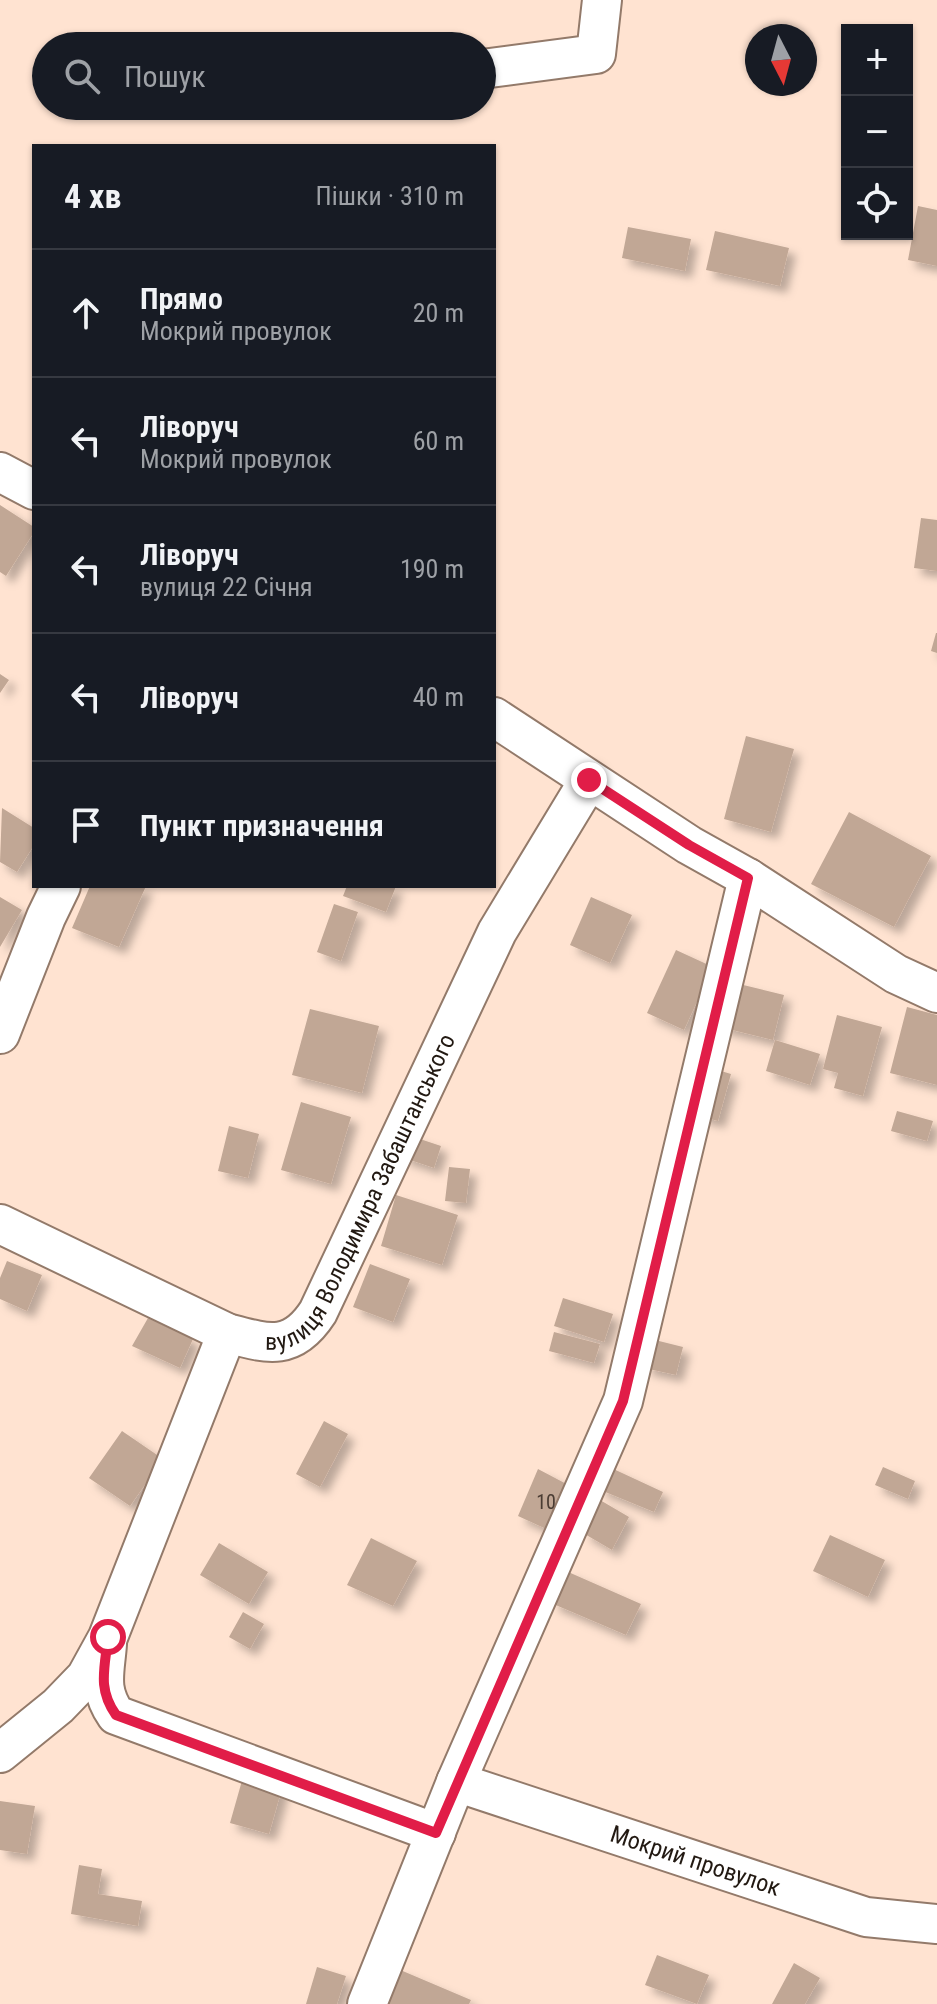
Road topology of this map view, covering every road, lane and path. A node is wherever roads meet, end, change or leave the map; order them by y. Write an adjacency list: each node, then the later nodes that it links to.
1 (602, 0): 2 (street)
2 (496, 67)
3 (0, 472): 4 (street)
4 (32, 489)
5 (496, 718): 6 (street)
6 (589, 780): 7 (street); 12 (street, вулиця Володимира Забаштанського)
7 (748, 878): 9 (street); 15 (street)
8 (60, 888): 10 (street)
9 (937, 993)
10 (0, 1034)
11 (0, 1224): 12 (street, вулиця Володимира Забаштанського)
12 (227, 1333): 13 (street)
13 (108, 1637): 14 (street); 16 (street)
14 (0, 1753)
15 (456, 1782): 16 (street); 17 (street, Мокрий провулок)
16 (436, 1833): 18 (street)
17 (937, 1924)
18 (367, 2004)

